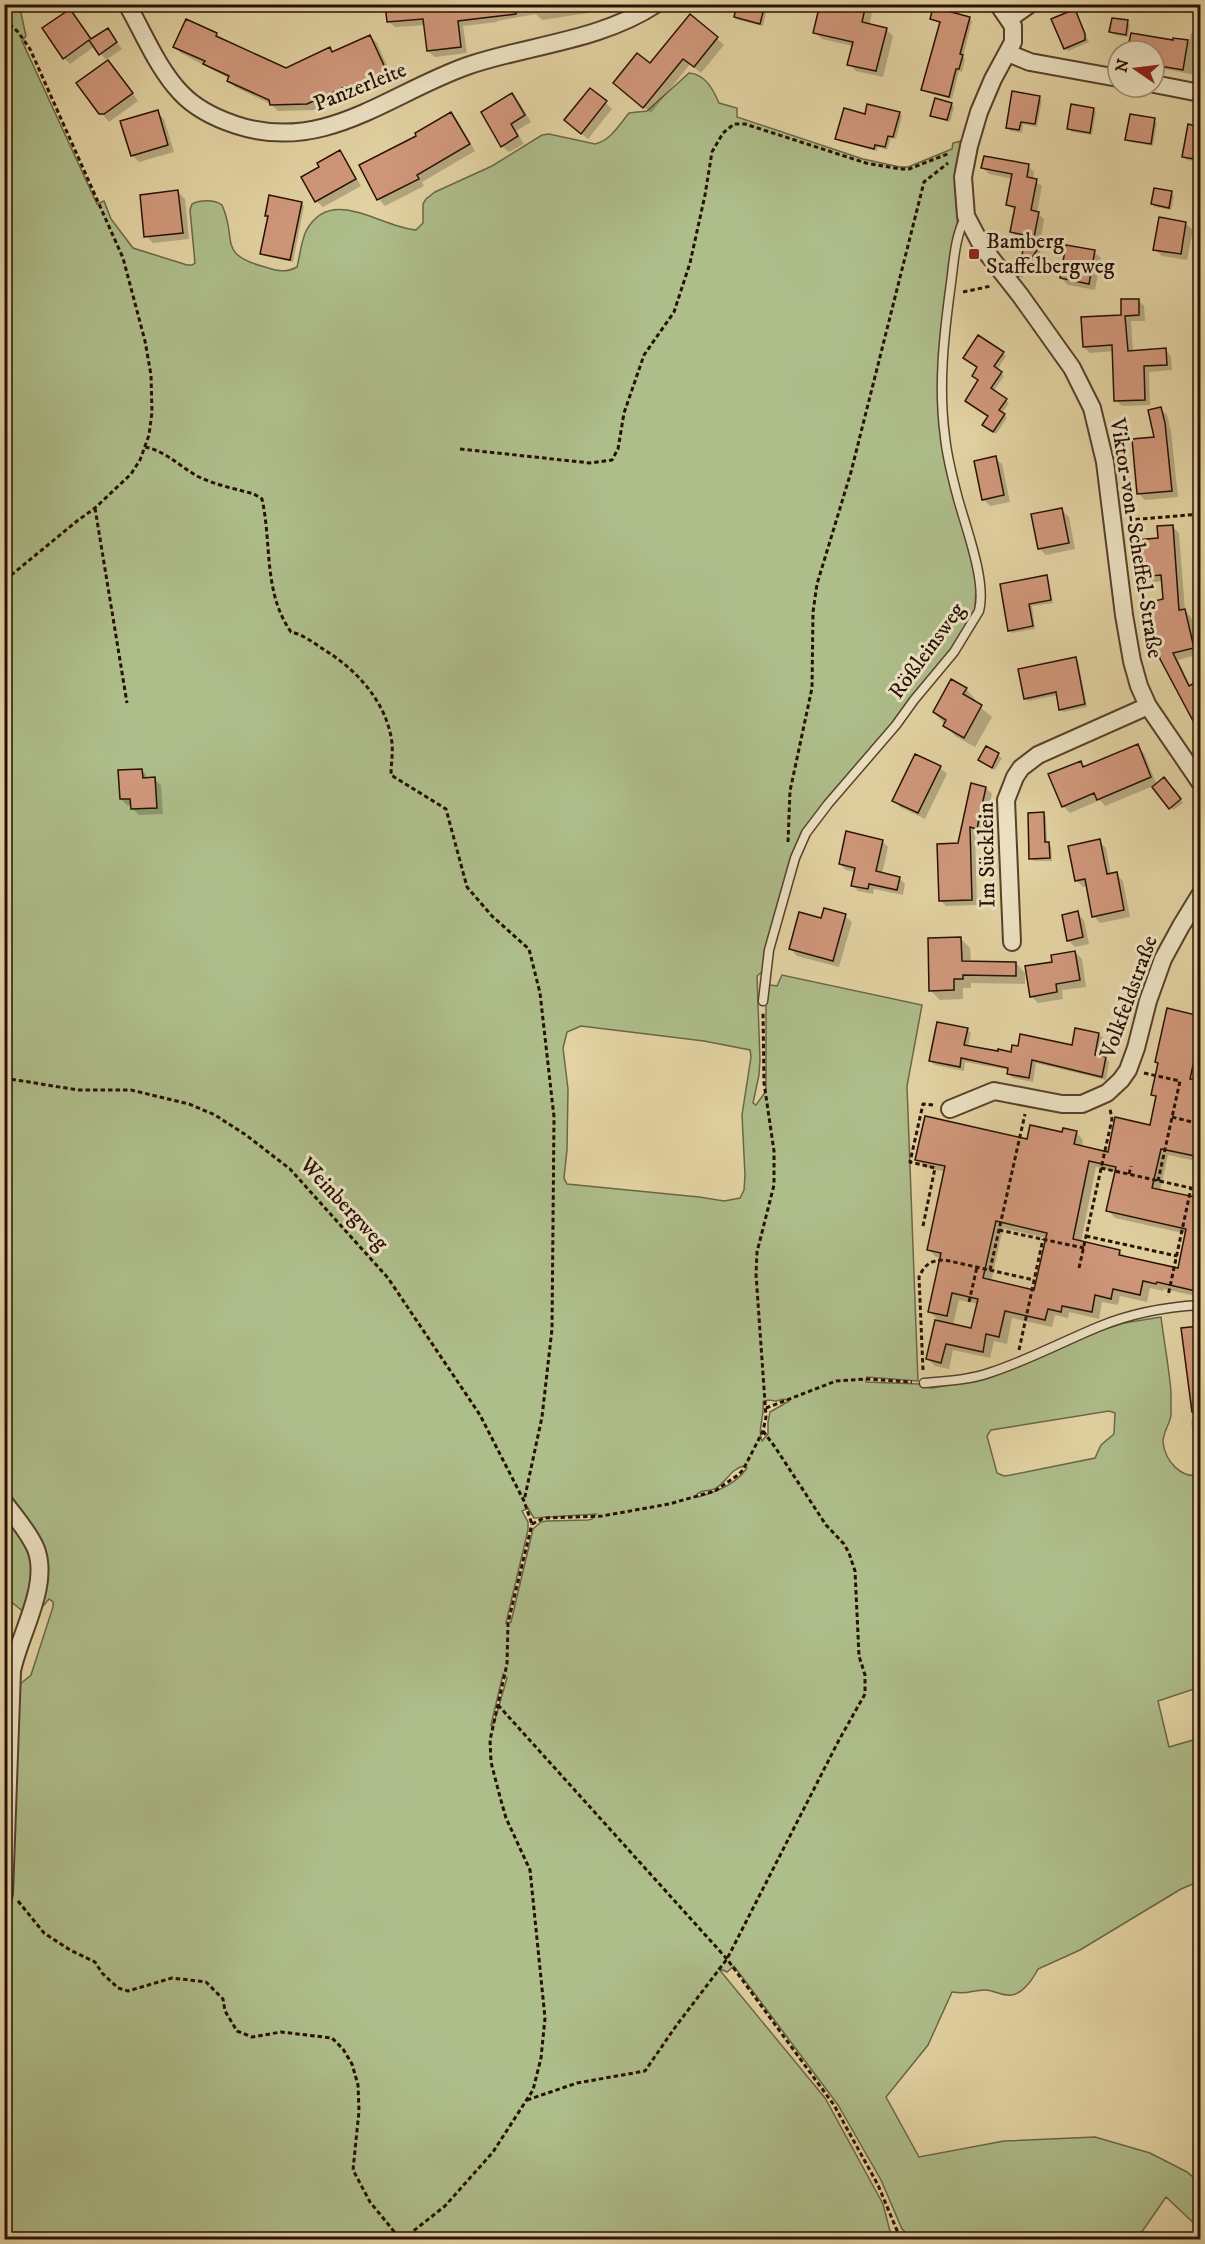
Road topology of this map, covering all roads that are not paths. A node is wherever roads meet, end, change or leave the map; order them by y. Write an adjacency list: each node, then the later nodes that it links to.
1 (127, 4): 2 (street, Panzerleite)
2 (656, 4)
3 (998, 4): 5 (street)
4 (1030, 4): 5 (street)
5 (1009, 19): 6 (street)
6 (1011, 48): 7 (street); 10 (street, Viktor-von-Scheffel-Straße)
7 (1106, 76)
8 (1166, 86): 9 (street)
9 (1200, 93)
10 (966, 216): 11 (street, Viktor-von-Scheffel-Straße); 15 (lane, Rößleinsweg)
11 (1148, 706): 12 (street, Viktor-von-Scheffel-Straße); 14 (street, Im Sücklein)
12 (1200, 783)
13 (1200, 895): 16 (street, Volkfeldstraße)
14 (1012, 942)
15 (763, 1001)
16 (950, 1108)
17 (1200, 1305): 18 (lane)
18 (924, 1383)
19 (4, 1502): 20 (street)
20 (5, 1889)

